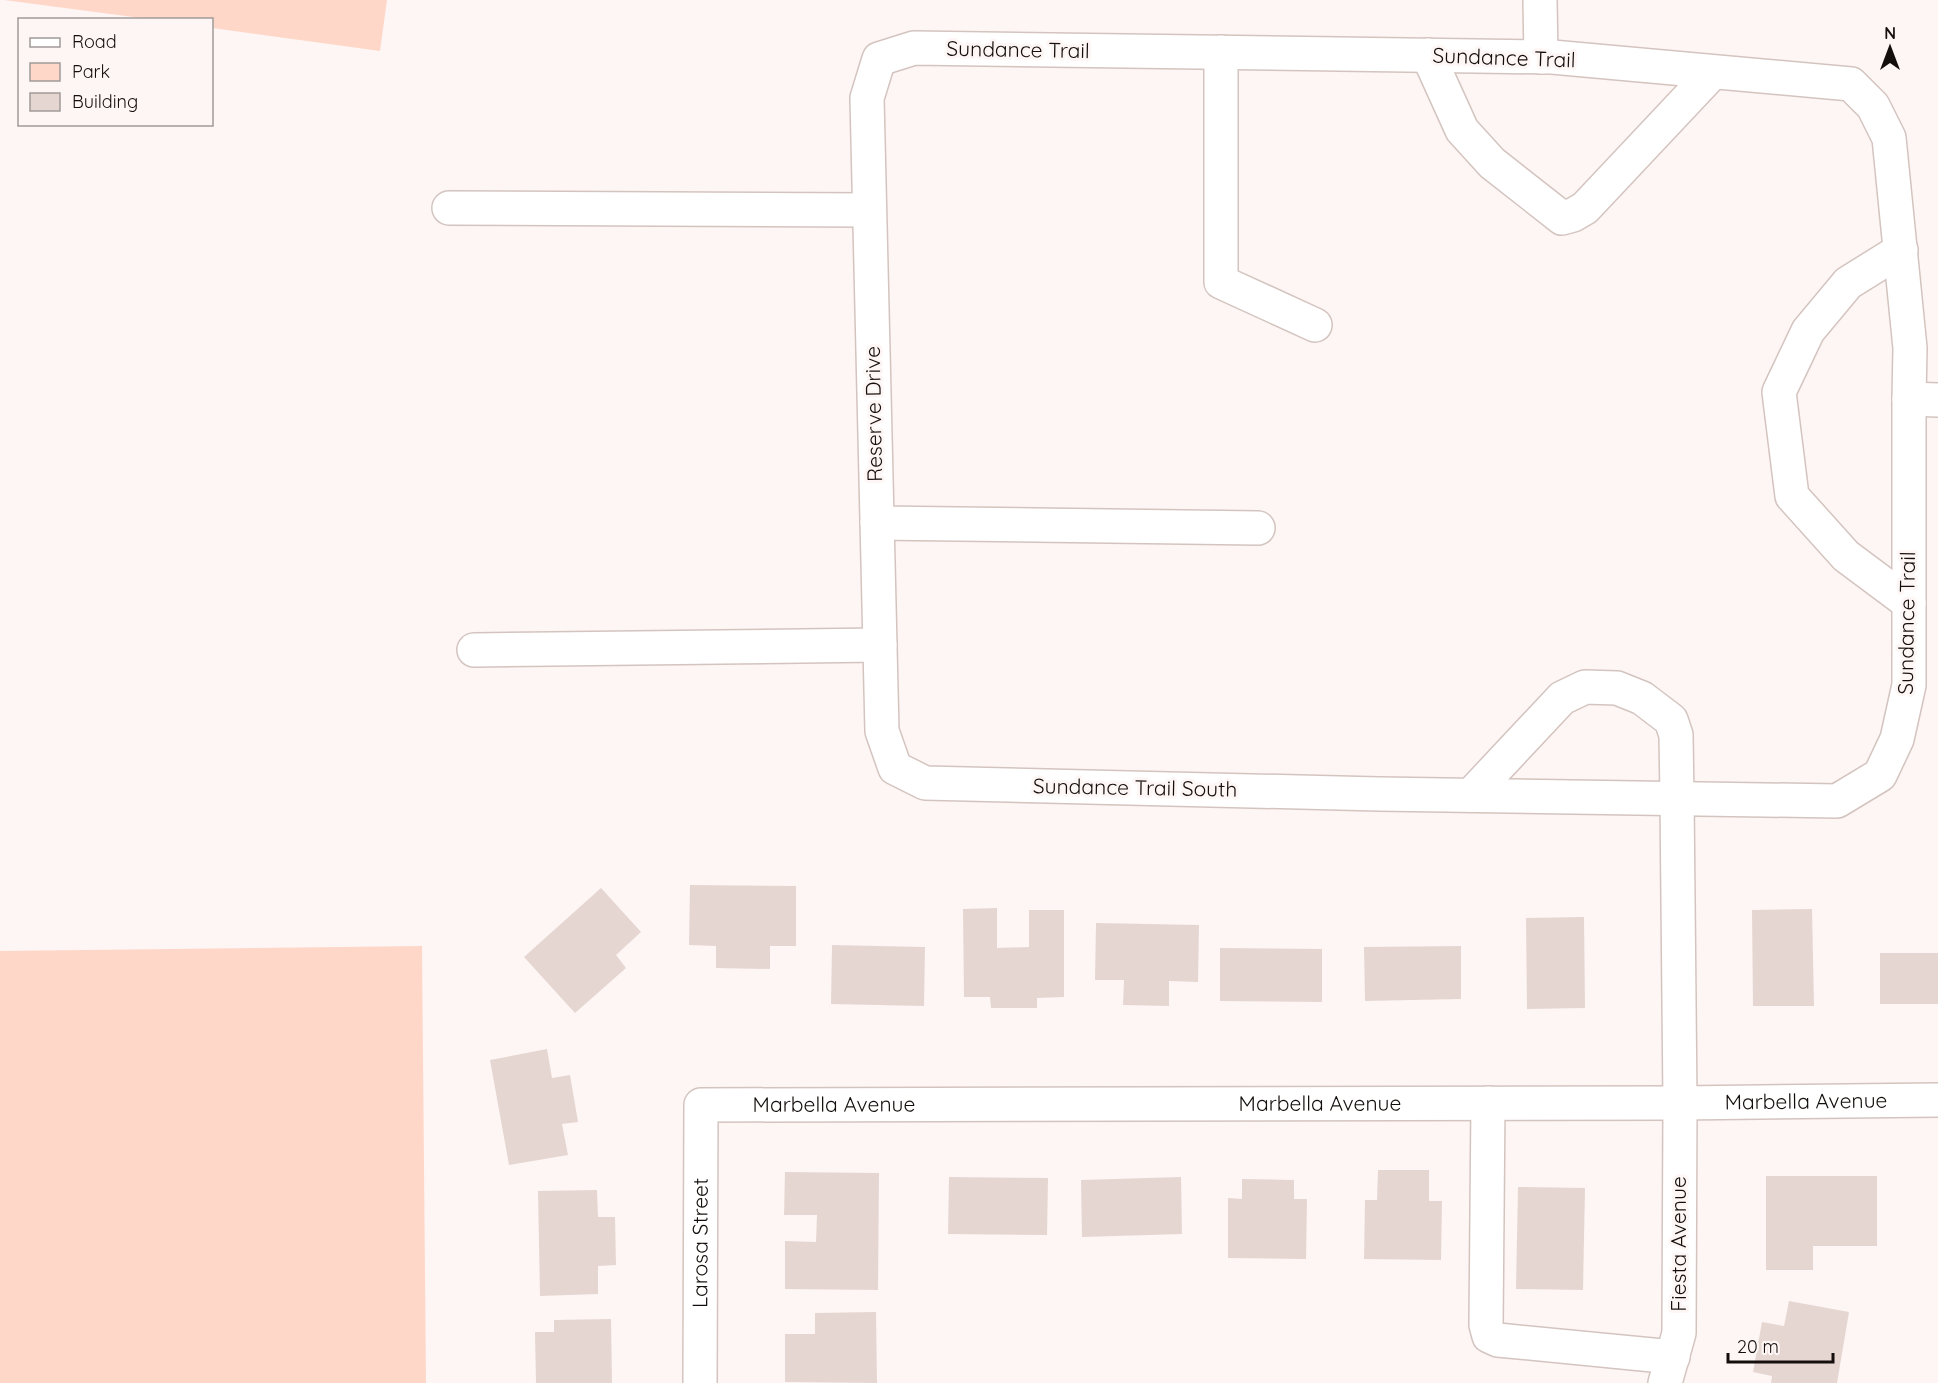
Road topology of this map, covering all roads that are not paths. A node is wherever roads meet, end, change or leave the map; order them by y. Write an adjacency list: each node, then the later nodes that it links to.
1 (1540, 0): 4 (street)
2 (1221, 52): 3 (street, Sundance Trail); 5 (street, Sundance Trail); 10 (street)
3 (1428, 55): 4 (street, Sundance Trail); 6 (street)
4 (1541, 57): 6 (street, Sundance Trail)
5 (879, 59): 8 (street, Reserve Drive)
6 (1713, 72): 9 (street, Sundance Trail)
7 (449, 208): 8 (street)
8 (869, 210): 13 (street, Reserve Drive)
9 (1901, 250): 11 (street, Sundance Trail); 15 (street)
10 (1315, 326)
11 (1924, 348): 12 (street, Sundance Trail)
12 (1923, 399): 15 (street, Sundance Trail)
13 (877, 522): 14 (street); 16 (street, Reserve Drive)
14 (1258, 528)
15 (1909, 603): 21 (street, Sundance Trail)
16 (880, 645): 17 (street); 18 (street, Reserve Drive)
17 (474, 650)
18 (895, 768): 19 (street, Sundance Trail South)
19 (1379, 794): 20 (street, Sundance Trail)
20 (1471, 795): 21 (street, Sundance Trail); 21 (street)
21 (1677, 798): 24 (street)
22 (1938, 1100): 24 (street, Marbella Avenue)
23 (1488, 1103): 24 (street, Marbella Avenue); 25 (street, Marbella Avenue); 26 (street)
24 (1680, 1103): 26 (street, Fiesta Avenue)
25 (701, 1105): 27 (street, Larosa Street)
26 (1669, 1370)
27 (700, 1383)

